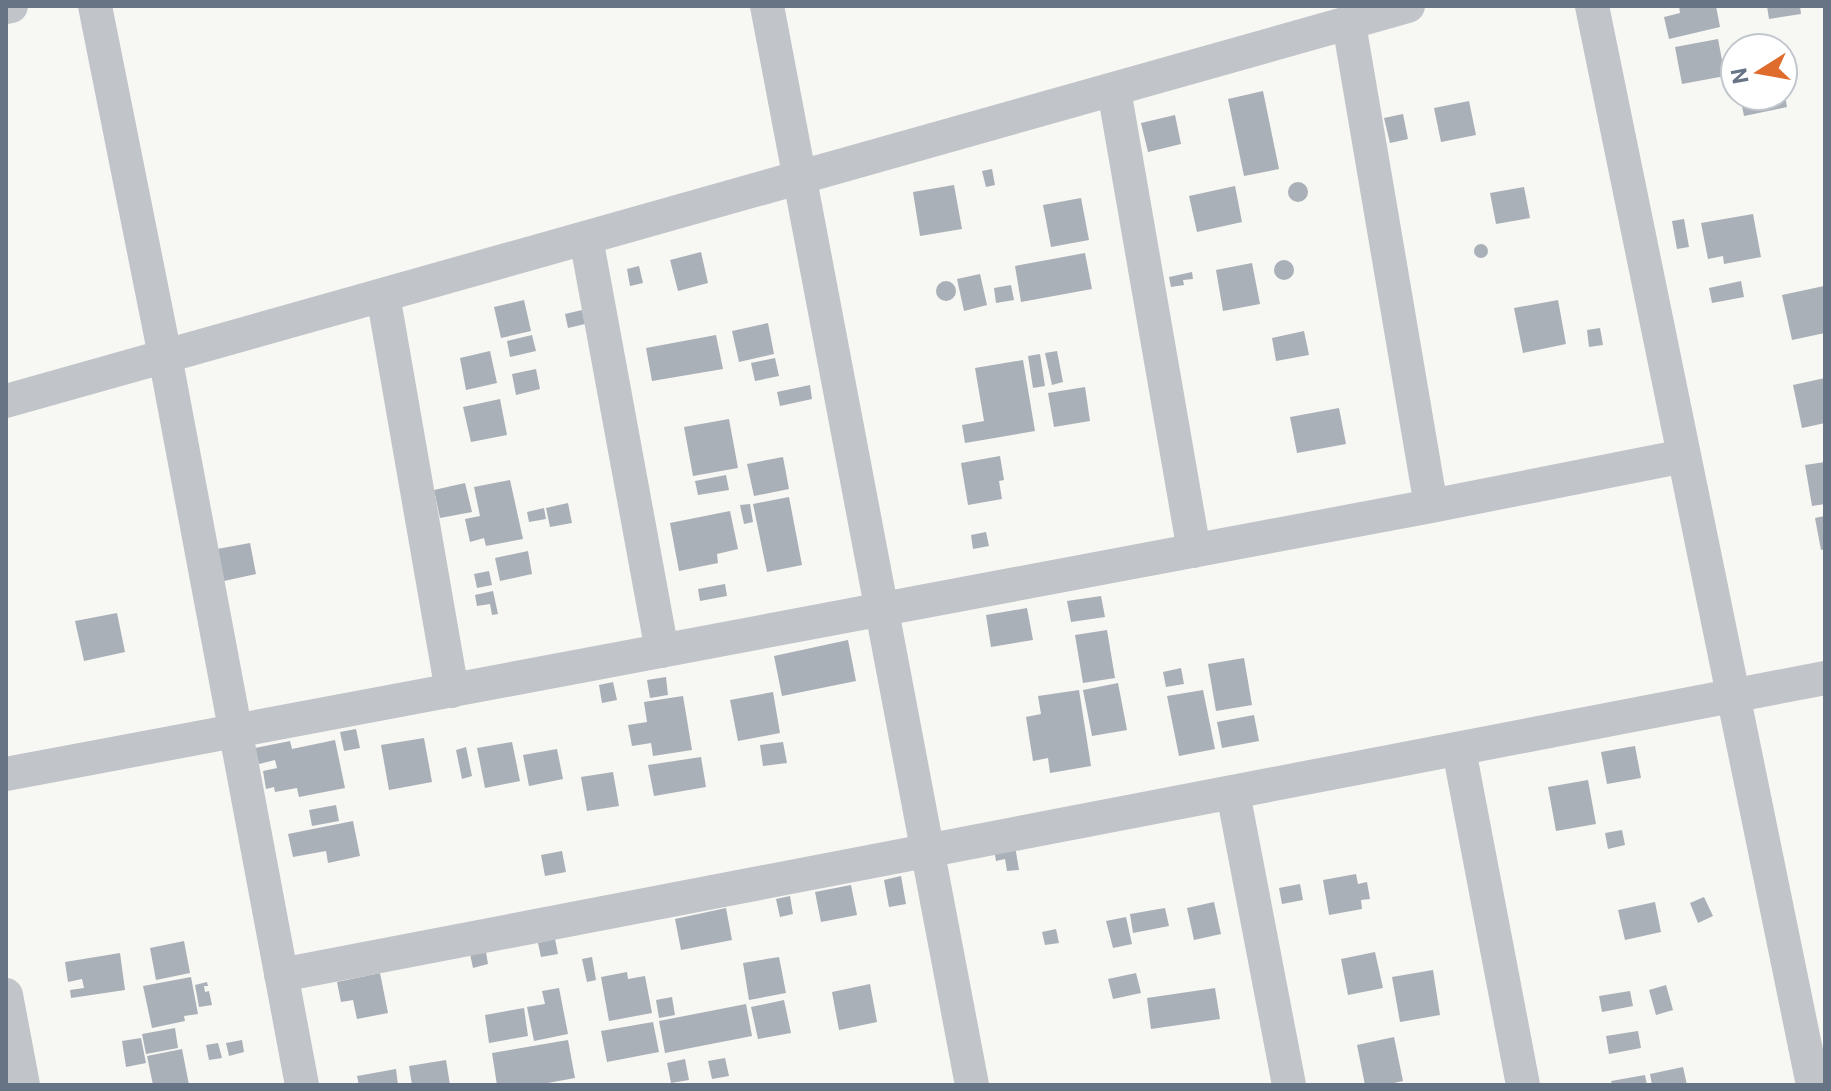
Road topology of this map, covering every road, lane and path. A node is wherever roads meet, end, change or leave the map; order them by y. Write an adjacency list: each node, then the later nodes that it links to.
1 (95, 6): 10 (street)
2 (767, 6): 7 (street)
3 (1408, 6): 5 (street)
4 (1592, 6): 12 (street)
5 (1349, 24): 6 (street); 13 (street)
6 (1114, 90): 7 (street); 14 (street)
7 (801, 178): 8 (street); 15 (street)
8 (586, 238): 9 (street); 16 (street)
9 (383, 295): 10 (street); 18 (street)
10 (165, 356): 11 (street); 20 (street)
11 (6, 401)
12 (1684, 456): 13 (street); 19 (street)
13 (1431, 506): 14 (street)
14 (1194, 551): 15 (street)
15 (881, 610): 16 (street); 24 (street)
16 (662, 651): 18 (street)
17 (1825, 678): 19 (street)
18 (452, 691): 20 (street)
19 (1733, 694): 21 (street); 32 (street)
20 (234, 732): 22 (street); 25 (street)
21 (1459, 750): 23 (street); 31 (street)
22 (6, 774)
23 (1233, 793): 24 (street); 30 (street)
24 (928, 852): 25 (street); 29 (street)
25 (281, 975): 28 (street)
26 (6, 995): 27 (street)
27 (23, 1085)
28 (302, 1085)
29 (972, 1085)
30 (1289, 1085)
31 (1523, 1085)
32 (1813, 1085)

